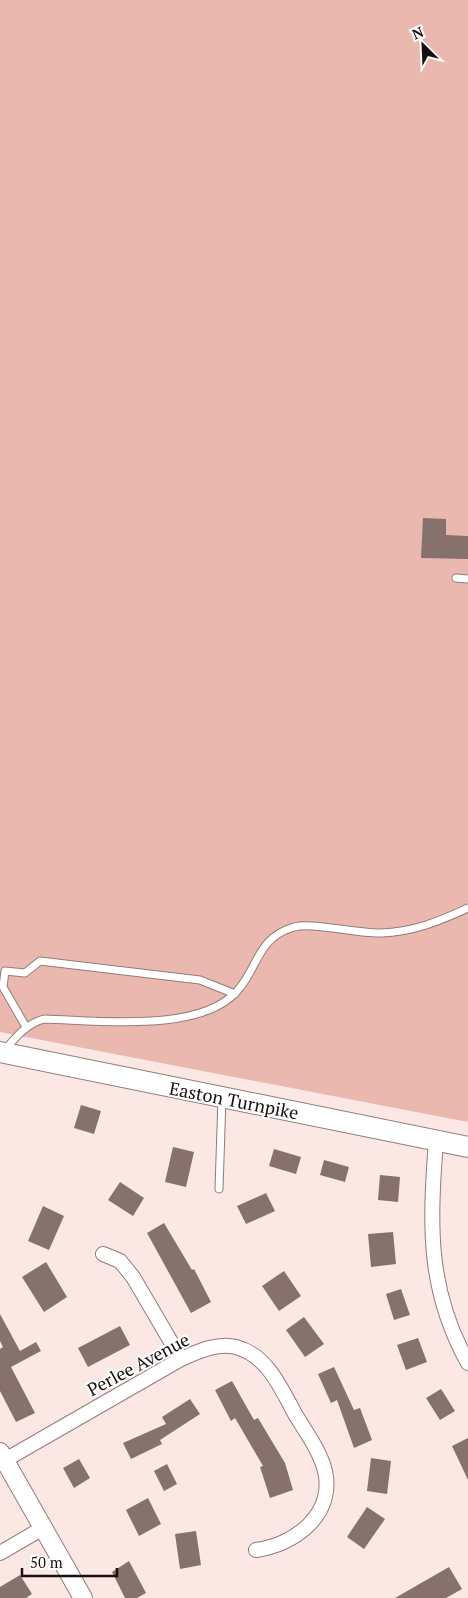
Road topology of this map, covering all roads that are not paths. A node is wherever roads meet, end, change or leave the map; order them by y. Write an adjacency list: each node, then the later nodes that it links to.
1 (456, 578): 2 (lane)
2 (468, 579)
3 (468, 908): 4 (lane)
4 (235, 994): 5 (lane); 5 (lane)
5 (26, 1027): 6 (lane)
6 (1, 1053): 7 (main road, Easton Turnpike)
7 (222, 1097): 8 (main road, Easton Turnpike); 10 (lane)
8 (436, 1140): 9 (main road, Easton Turnpike); 13 (street)
9 (468, 1147)
10 (219, 1189)
11 (104, 1254): 12 (street)
12 (181, 1359): 14 (street, Perlee Avenue); 16 (street, Perlee Avenue)
13 (468, 1363)
14 (2, 1456): 15 (street)
15 (43, 1528): 17 (street); 18 (street)
16 (256, 1550)
17 (0, 1553)
18 (82, 1598)

